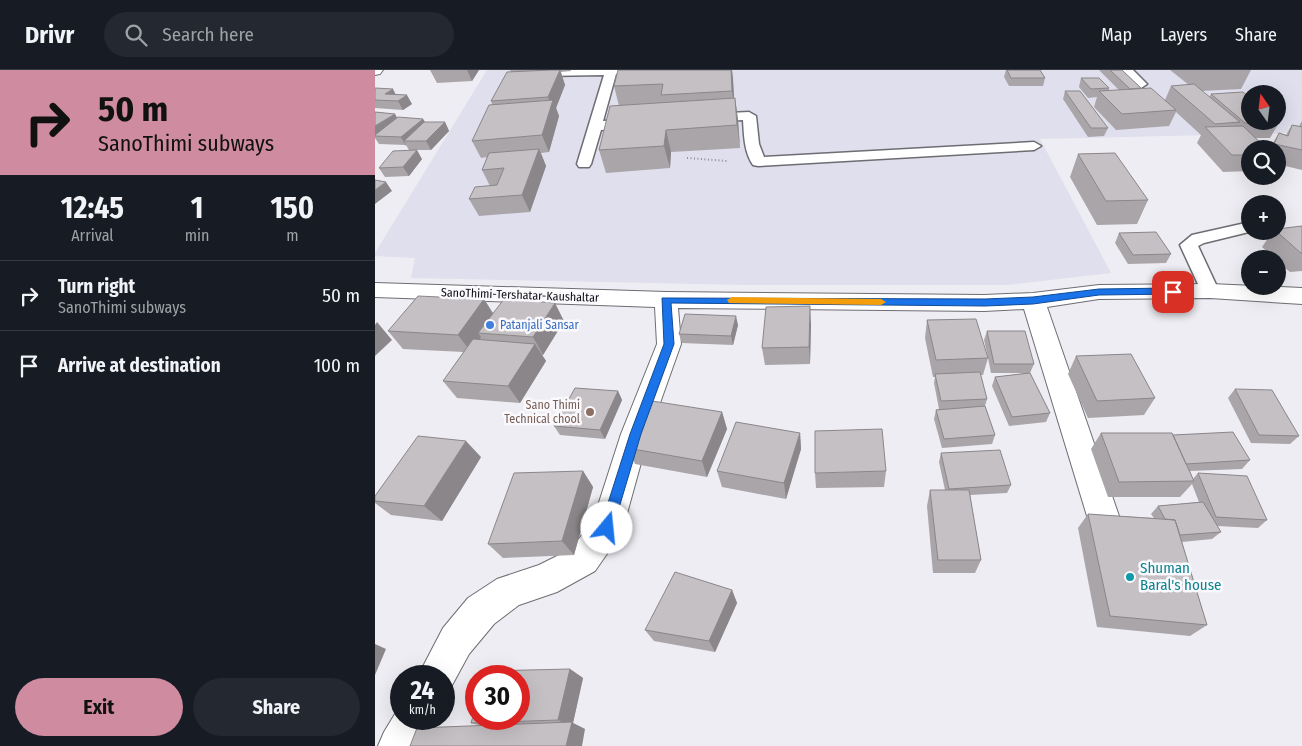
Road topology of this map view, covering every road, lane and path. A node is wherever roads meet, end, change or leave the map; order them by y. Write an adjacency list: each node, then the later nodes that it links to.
1 (615, 70): 3 (lane); 7 (lane)
2 (1125, 70): 4 (lane)
3 (547, 74)
4 (1141, 84)
5 (691, 120): 10 (lane)
6 (652, 122): 7 (lane)
7 (594, 126): 11 (lane)
8 (1033, 146): 10 (lane)
9 (687, 158): 10 (path)
10 (758, 162)
11 (584, 164)
12 (1241, 229): 14 (lane)
13 (375, 290): 16 (street, SanoThimi-Tershatar-Kaushaltar)
14 (1210, 291): 15 (street, SanoThimi-Tershatar-Kaushaltar); 17 (street, SanoThimi-Tershatar-Kaushaltar)
15 (1302, 296)
16 (666, 300): 17 (street, SanoThimi-Tershatar-Kaushaltar); 19 (street)
17 (1033, 301): 18 (street)
18 (1103, 516)
19 (443, 665)
20 (407, 730): 21 (street)
21 (398, 746)

